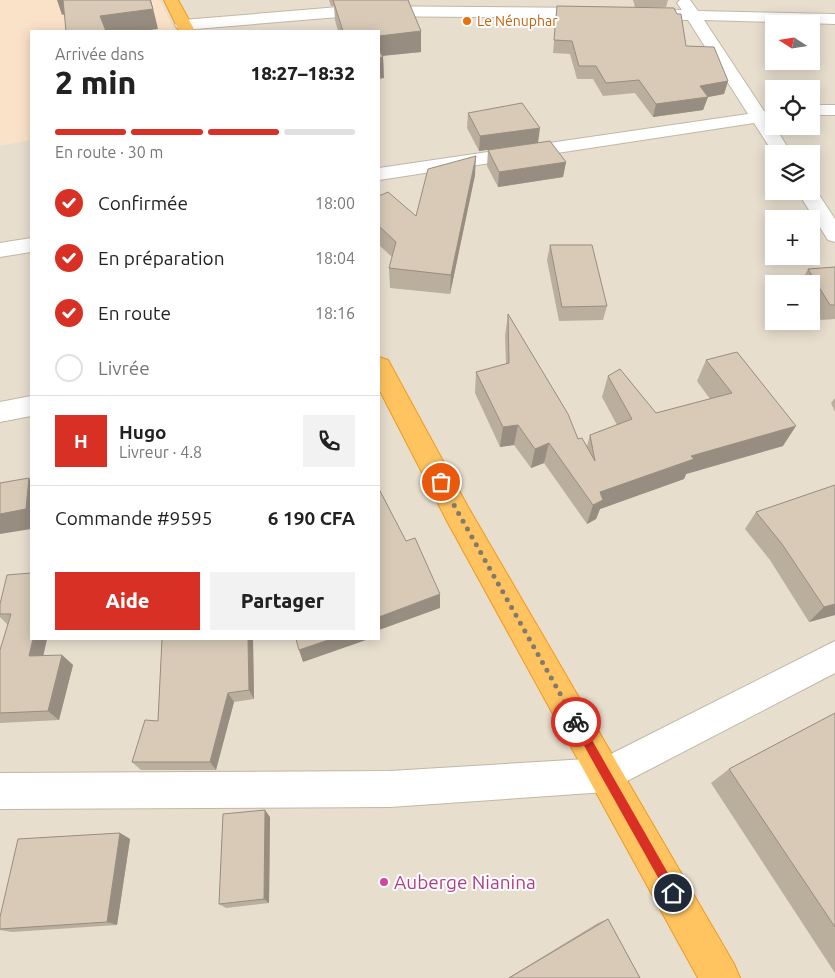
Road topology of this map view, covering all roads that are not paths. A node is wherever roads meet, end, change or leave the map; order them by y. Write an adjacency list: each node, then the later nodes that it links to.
1 (171, 0): 7 (highway)
2 (683, 0): 5 (street)
3 (604, 13): 7 (street)
4 (634, 14): 5 (street)
5 (692, 14): 6 (street); 10 (street)
6 (835, 19)
7 (185, 28)
8 (820, 110): 9 (street)
9 (835, 110)
10 (765, 114)
11 (765, 117): 12 (street)
12 (380, 174)
13 (813, 200): 14 (street)
14 (835, 235)
15 (30, 245): 16 (street)
16 (0, 250)
17 (380, 368): 21 (highway)
18 (30, 406): 19 (street)
19 (0, 412)
20 (835, 656): 21 (street)
21 (606, 775): 22 (street); 23 (highway)
22 (0, 790)
23 (720, 978)

